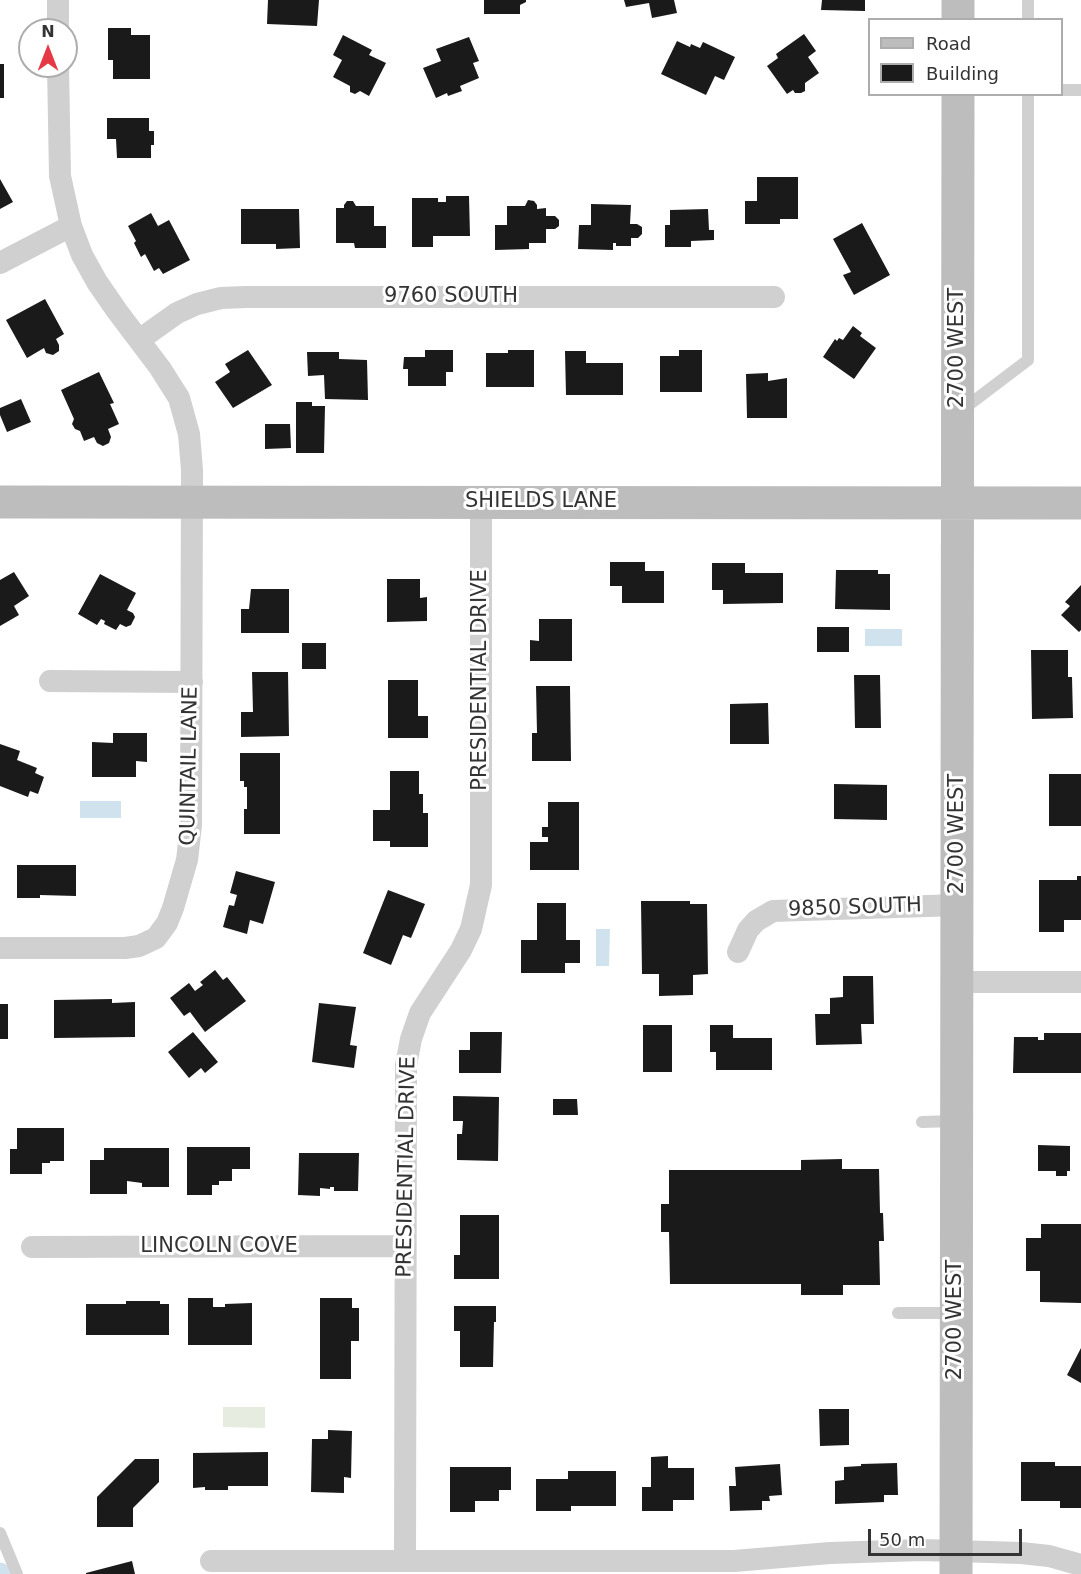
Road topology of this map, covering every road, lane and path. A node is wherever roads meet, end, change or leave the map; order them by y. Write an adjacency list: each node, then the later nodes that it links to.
1 (58, 0): 4 (street)
2 (958, 0): 5 (main road)
3 (1028, 0): 6 (lane)
4 (58, 18)
5 (958, 18)
6 (1028, 18)
7 (58, 78): 12 (street, QUINTAIL LANE)
8 (1063, 90): 9 (lane)
9 (1081, 90)
10 (958, 96): 16 (main road, 2700 WEST)
11 (1028, 96): 16 (lane)
12 (71, 226): 13 (street); 15 (street, QUINTAIL LANE)
13 (0, 263)
14 (774, 297): 15 (street, 9760 SOUTH)
15 (139, 340): 18 (street, QUINTAIL LANE)
16 (958, 412): 20 (main road, 2700 WEST)
17 (0, 502): 18 (main road, SHIELDS LANE)
18 (192, 502): 19 (main road, SHIELDS LANE); 23 (street, QUINTAIL LANE)
19 (481, 502): 20 (main road, SHIELDS LANE); 31 (street, PRESIDENTIAL DRIVE)
20 (957, 503): 21 (main road, SHIELDS LANE); 24 (main road, 2700 WEST)
21 (1081, 503)
22 (50, 681): 23 (street)
23 (192, 682): 25 (street, QUINTAIL LANE)
24 (958, 905): 26 (street, 9850 SOUTH); 27 (main road, 2700 WEST)
25 (0, 948)
26 (738, 952)
27 (957, 982): 28 (street); 30 (main road, 2700 WEST)
28 (1081, 982)
29 (922, 1122): 30 (lane)
30 (956, 1122): 34 (main road, 2700 WEST)
31 (405, 1246): 32 (street, LINCOLN COVE); 37 (street, PRESIDENTIAL DRIVE)
32 (32, 1247)
33 (898, 1313): 34 (lane)
34 (956, 1313): 38 (main road, 2700 WEST)
35 (0, 1533): 40 (lane)
36 (211, 1561): 37 (street)
37 (405, 1561): 38 (street)
38 (956, 1562): 39 (street)
39 (1081, 1565)
40 (17, 1574)

